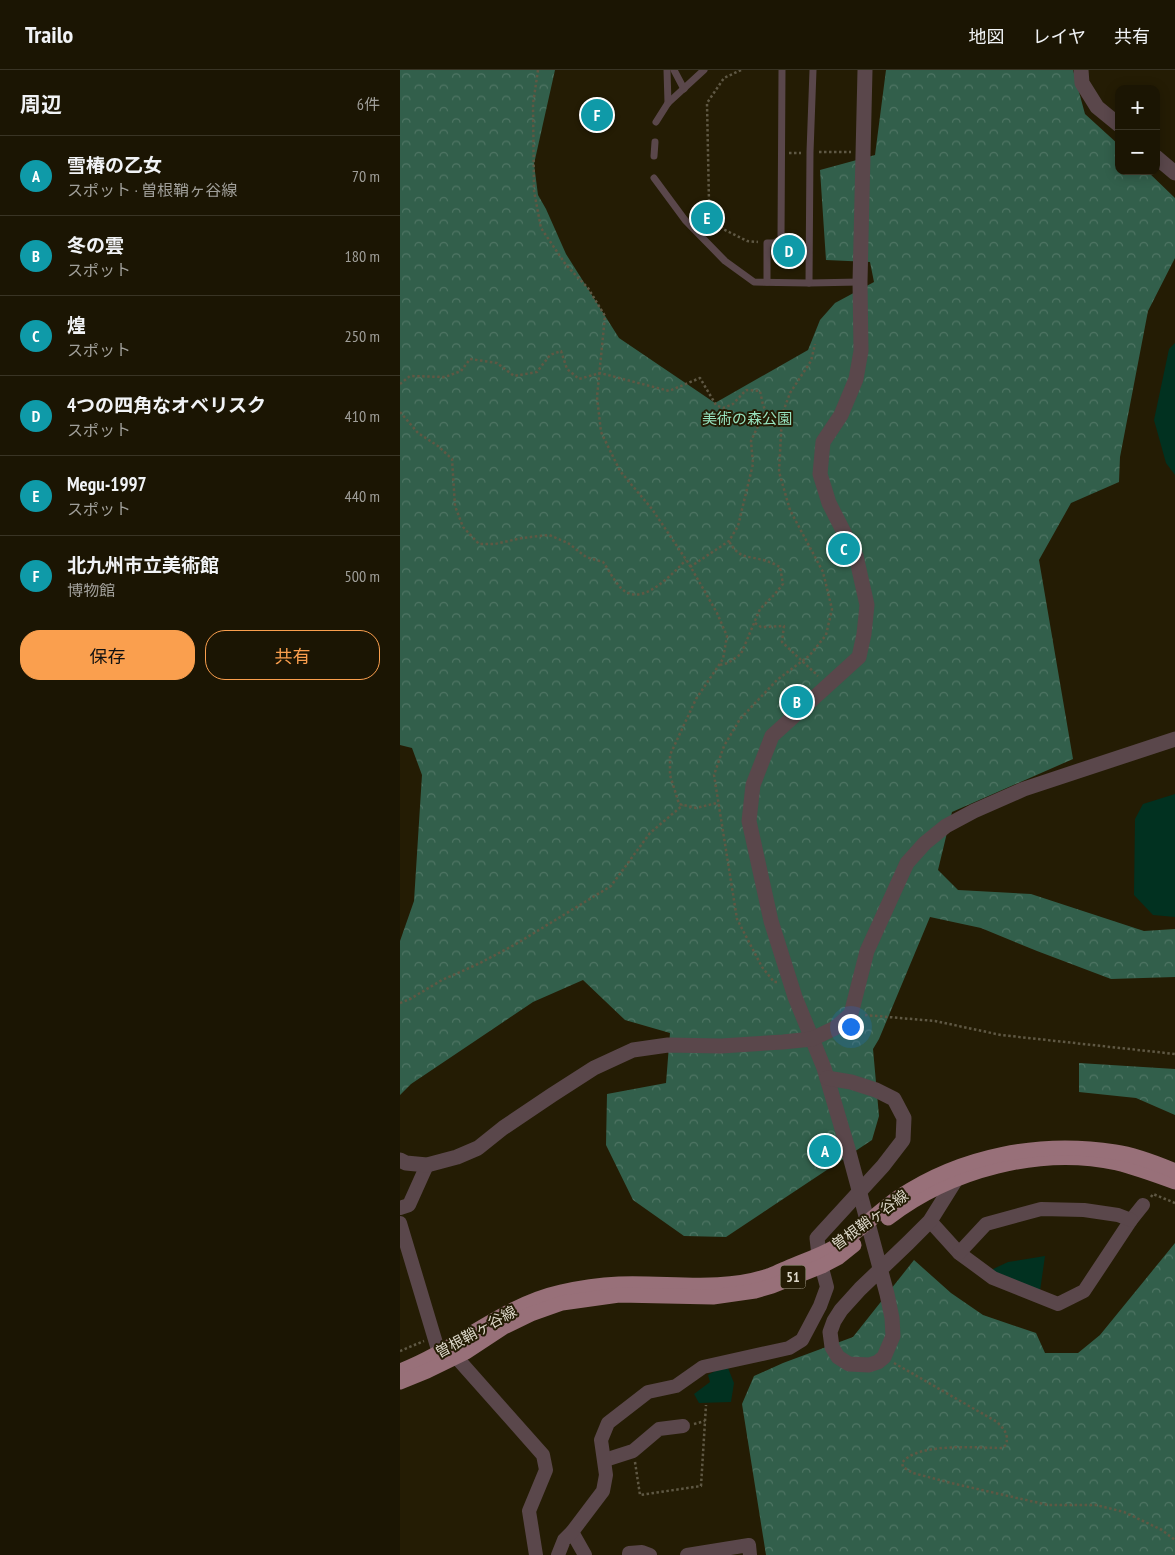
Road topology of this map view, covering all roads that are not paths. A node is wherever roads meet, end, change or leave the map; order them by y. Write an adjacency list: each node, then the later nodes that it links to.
1 (667, 70): 9 (lane)
2 (674, 70): 8 (lane)
3 (704, 70): 8 (lane)
4 (782, 70): 17 (lane)
5 (813, 70): 19 (lane)
6 (865, 70): 18 (street)
7 (1081, 70): 11 (street)
8 (684, 89): 9 (lane)
9 (668, 103): 10 (lane)
10 (656, 122)
11 (1115, 122)
12 (655, 142): 13 (lane)
13 (654, 156)
14 (1160, 160): 15 (street)
15 (1175, 173)
16 (654, 178): 17 (lane)
17 (768, 282): 19 (lane)
18 (860, 282): 19 (lane); 21 (street)
19 (809, 283)
20 (1175, 739): 23 (street)
21 (825, 1073): 30 (street); 33 (street)
22 (400, 1160): 23 (street)
23 (427, 1165): 28 (street)
24 (1175, 1171): 33 (main road, 曽根鞘ヶ谷線 / 51)
25 (955, 1181): 26 (main road, 曽根鞘ヶ谷線 / 51); 30 (street); 33 (main road, 曽根鞘ヶ谷線 / 51)
26 (1175, 1182)
27 (1143, 1205): 29 (street)
28 (400, 1208)
29 (1131, 1220): 32 (street); 32 (street)
30 (930, 1221): 32 (street)
31 (400, 1223): 34 (street)
32 (959, 1253)
33 (820, 1261): 34 (main road, 曽根鞘ヶ谷線 / 51); 38 (street)
34 (448, 1353): 35 (main road, 曽根鞘ヶ谷線 / 51); 36 (main road, 曽根鞘ヶ谷線 / 51); 40 (street)
35 (400, 1371)
36 (400, 1382)
37 (682, 1426): 38 (street)
38 (605, 1460): 39 (street)
39 (572, 1532): 41 (street); 42 (street)
40 (536, 1555)
41 (558, 1555)
42 (585, 1555)
43 (629, 1555): 44 (street)
44 (650, 1555)
45 (687, 1555): 46 (street)
46 (750, 1555)

